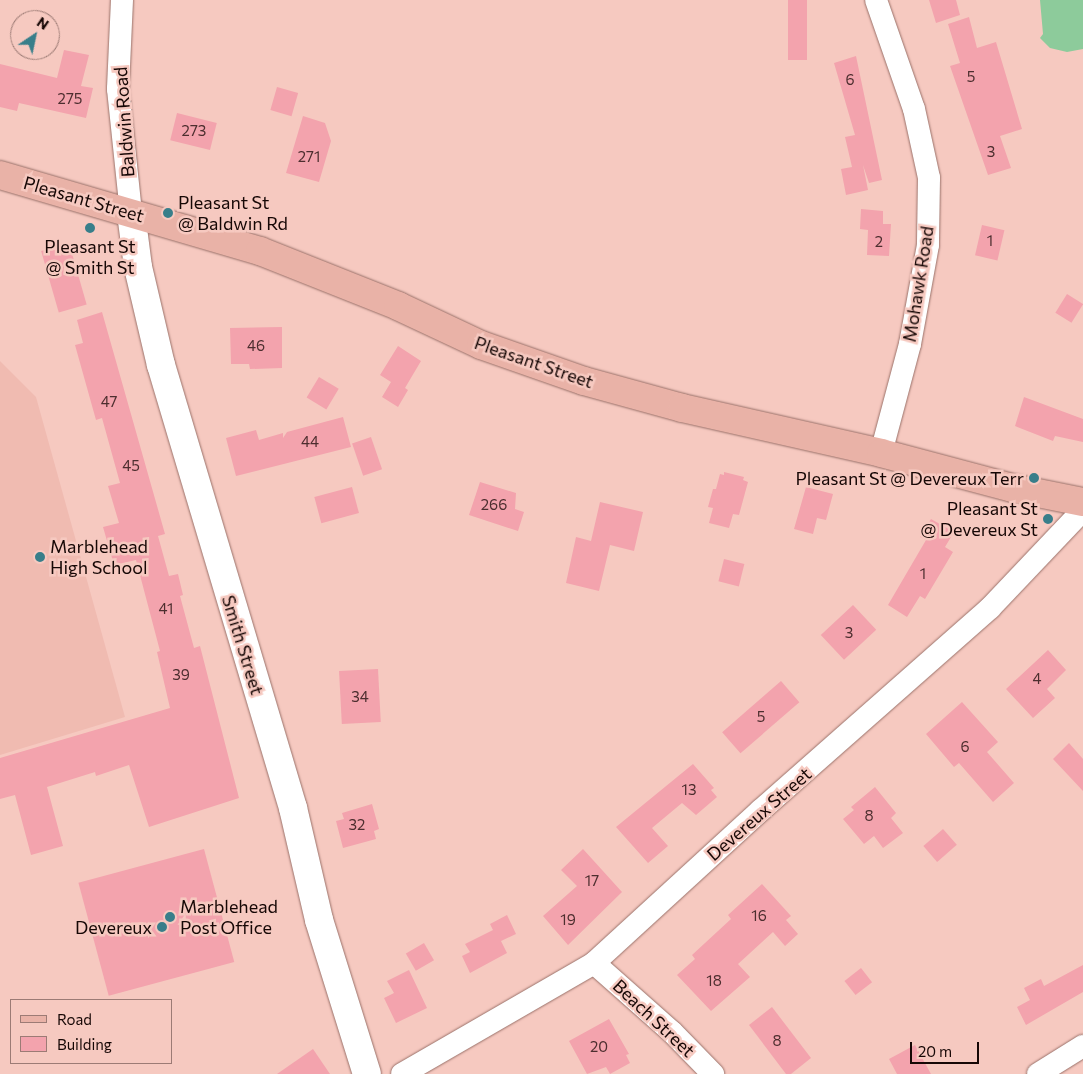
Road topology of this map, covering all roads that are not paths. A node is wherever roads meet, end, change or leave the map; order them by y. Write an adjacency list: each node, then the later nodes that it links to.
1 (122, 0): 4 (street, Baldwin Road)
2 (876, 0): 5 (street, Mohawk Road)
3 (0, 175): 4 (main road, Pleasant Street)
4 (131, 213): 5 (main road, Pleasant Street); 10 (street, Smith Street)
5 (881, 453): 6 (main road, Pleasant Street)
6 (1083, 502)
7 (1083, 510): 8 (street, Devereux Street)
8 (594, 963): 11 (street, Devereux Street); 12 (street, Beach Street)
9 (1083, 1046): 13 (street)
10 (367, 1074)
11 (402, 1074)
12 (712, 1074)
13 (1038, 1074)

